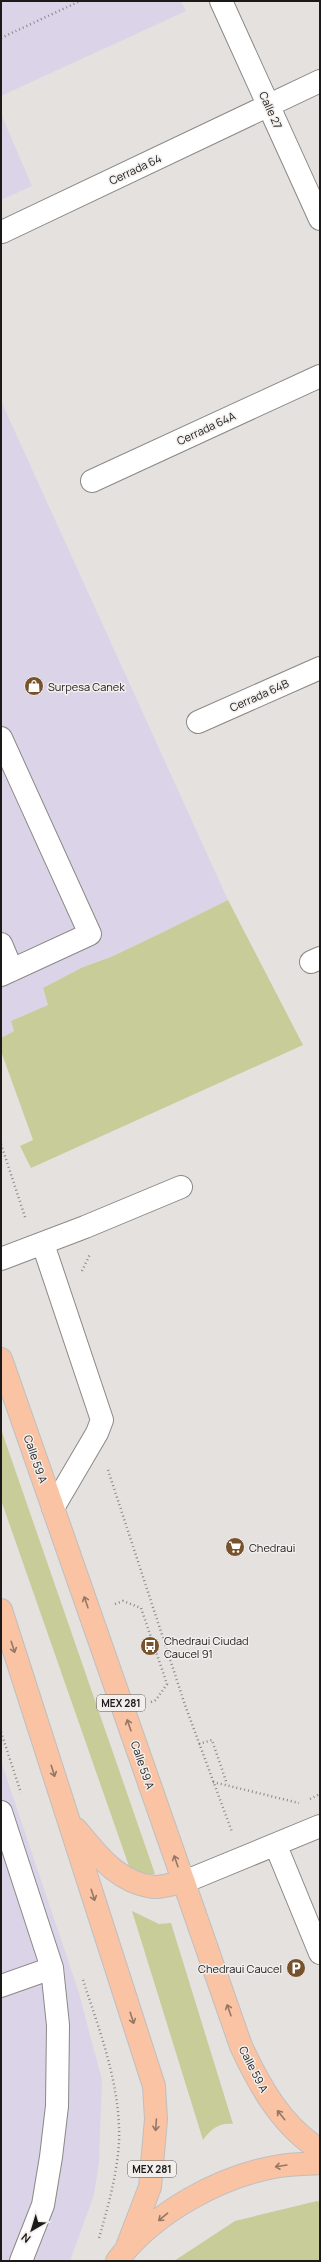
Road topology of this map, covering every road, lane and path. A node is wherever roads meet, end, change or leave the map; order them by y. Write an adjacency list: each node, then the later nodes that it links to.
1 (80, 1): 3 (path)
2 (221, 1): 5 (street, Calle 27)
3 (1, 38)
4 (320, 81): 5 (street, Cerrada 64)
5 (268, 106): 6 (street, Calle 27); 7 (street, Cerrada 64)
6 (320, 219)
7 (2, 232)
8 (320, 376): 9 (street, Cerrada 64A)
9 (92, 480)
10 (320, 668): 11 (street, Cerrada 64B)
11 (198, 722)
12 (1, 738): 14 (street)
13 (1, 944): 14 (street)
14 (6, 972)
15 (1, 1144): 17 (path)
16 (181, 1187): 17 (street)
17 (39, 1245): 19 (street); 20 (street)
18 (98, 1251): 20 (path)
19 (1, 1259)
20 (65, 1309): 22 (street)
21 (1, 1359): 23 (main road, Calle 59 A / MEX 281)
22 (97, 1434): 23 (street); 27 (path)
23 (53, 1508): 25 (main road, Calle 59 A / MEX 281, one-way to 23)
24 (1, 1610): 32 (main road, MEX 281, one-way to 32)
25 (90, 1613): 26 (main road, Calle 59 A / MEX 281); 26 (path)
26 (124, 1711): 36 (main road, Calle 59 A / MEX 281, one-way to 26)
27 (199, 1744): 28 (path); 29 (path)
28 (213, 1782): 29 (path); 34 (path)
29 (227, 1785): 30 (path)
30 (320, 1794)
31 (1, 1812): 38 (street)
32 (70, 1822): 36 (main road); 42 (main road, MEX 281, one-way to 42)
33 (320, 1826): 35 (street)
34 (233, 1835)
35 (276, 1846): 36 (street); 37 (street)
36 (184, 1882): 40 (main road, Calle 59 A / MEX 281, one-way to 36)
37 (320, 1953)
38 (52, 1968): 39 (street); 43 (street)
39 (1, 1986)
40 (320, 2150)
41 (320, 2163): 42 (main road, one-way to 42)
42 (122, 2254)
43 (21, 2261)

